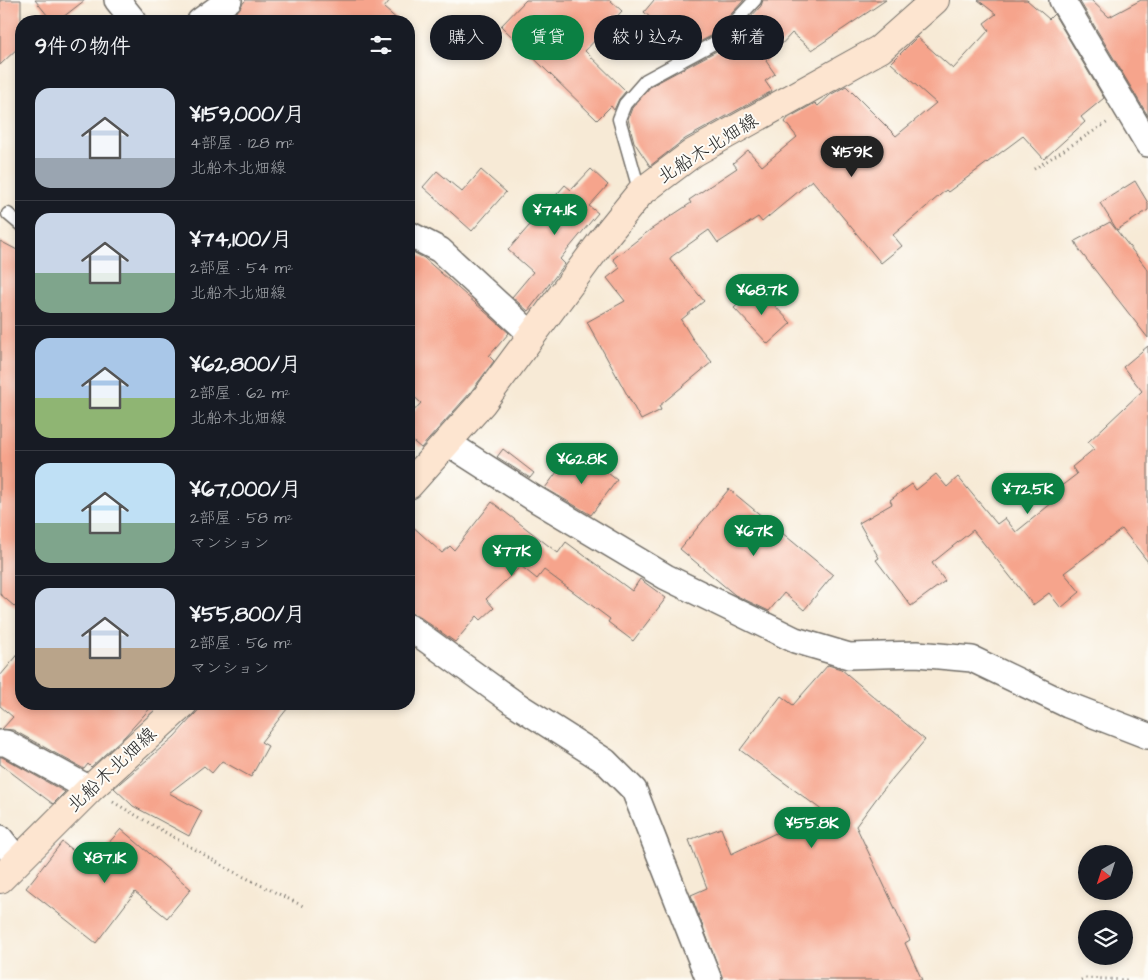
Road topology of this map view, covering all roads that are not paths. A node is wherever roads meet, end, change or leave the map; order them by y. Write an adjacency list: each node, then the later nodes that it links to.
1 (117, 0): 6 (street)
2 (229, 0): 7 (street)
3 (755, 0): 9 (lane)
4 (936, 0): 9 (main road, 北船木北畑線)
5 (1062, 0): 8 (street)
6 (129, 15)
7 (208, 15)
8 (1148, 144)
9 (640, 193): 13 (main road, 北船木北畑線)
10 (8, 214): 11 (lane)
11 (15, 220)
12 (415, 237): 13 (street)
13 (532, 335): 14 (main road, 北船木北畑線)
14 (448, 443): 15 (main road, 北船木北畑線); 18 (street)
15 (415, 479)
16 (415, 630): 23 (street)
17 (176, 710): 20 (main road, 北船木北畑線)
18 (1148, 736)
19 (0, 743): 20 (street)
20 (90, 788): 22 (main road, 北船木北畑線)
21 (0, 838): 22 (street)
22 (9, 870)
23 (709, 980)

